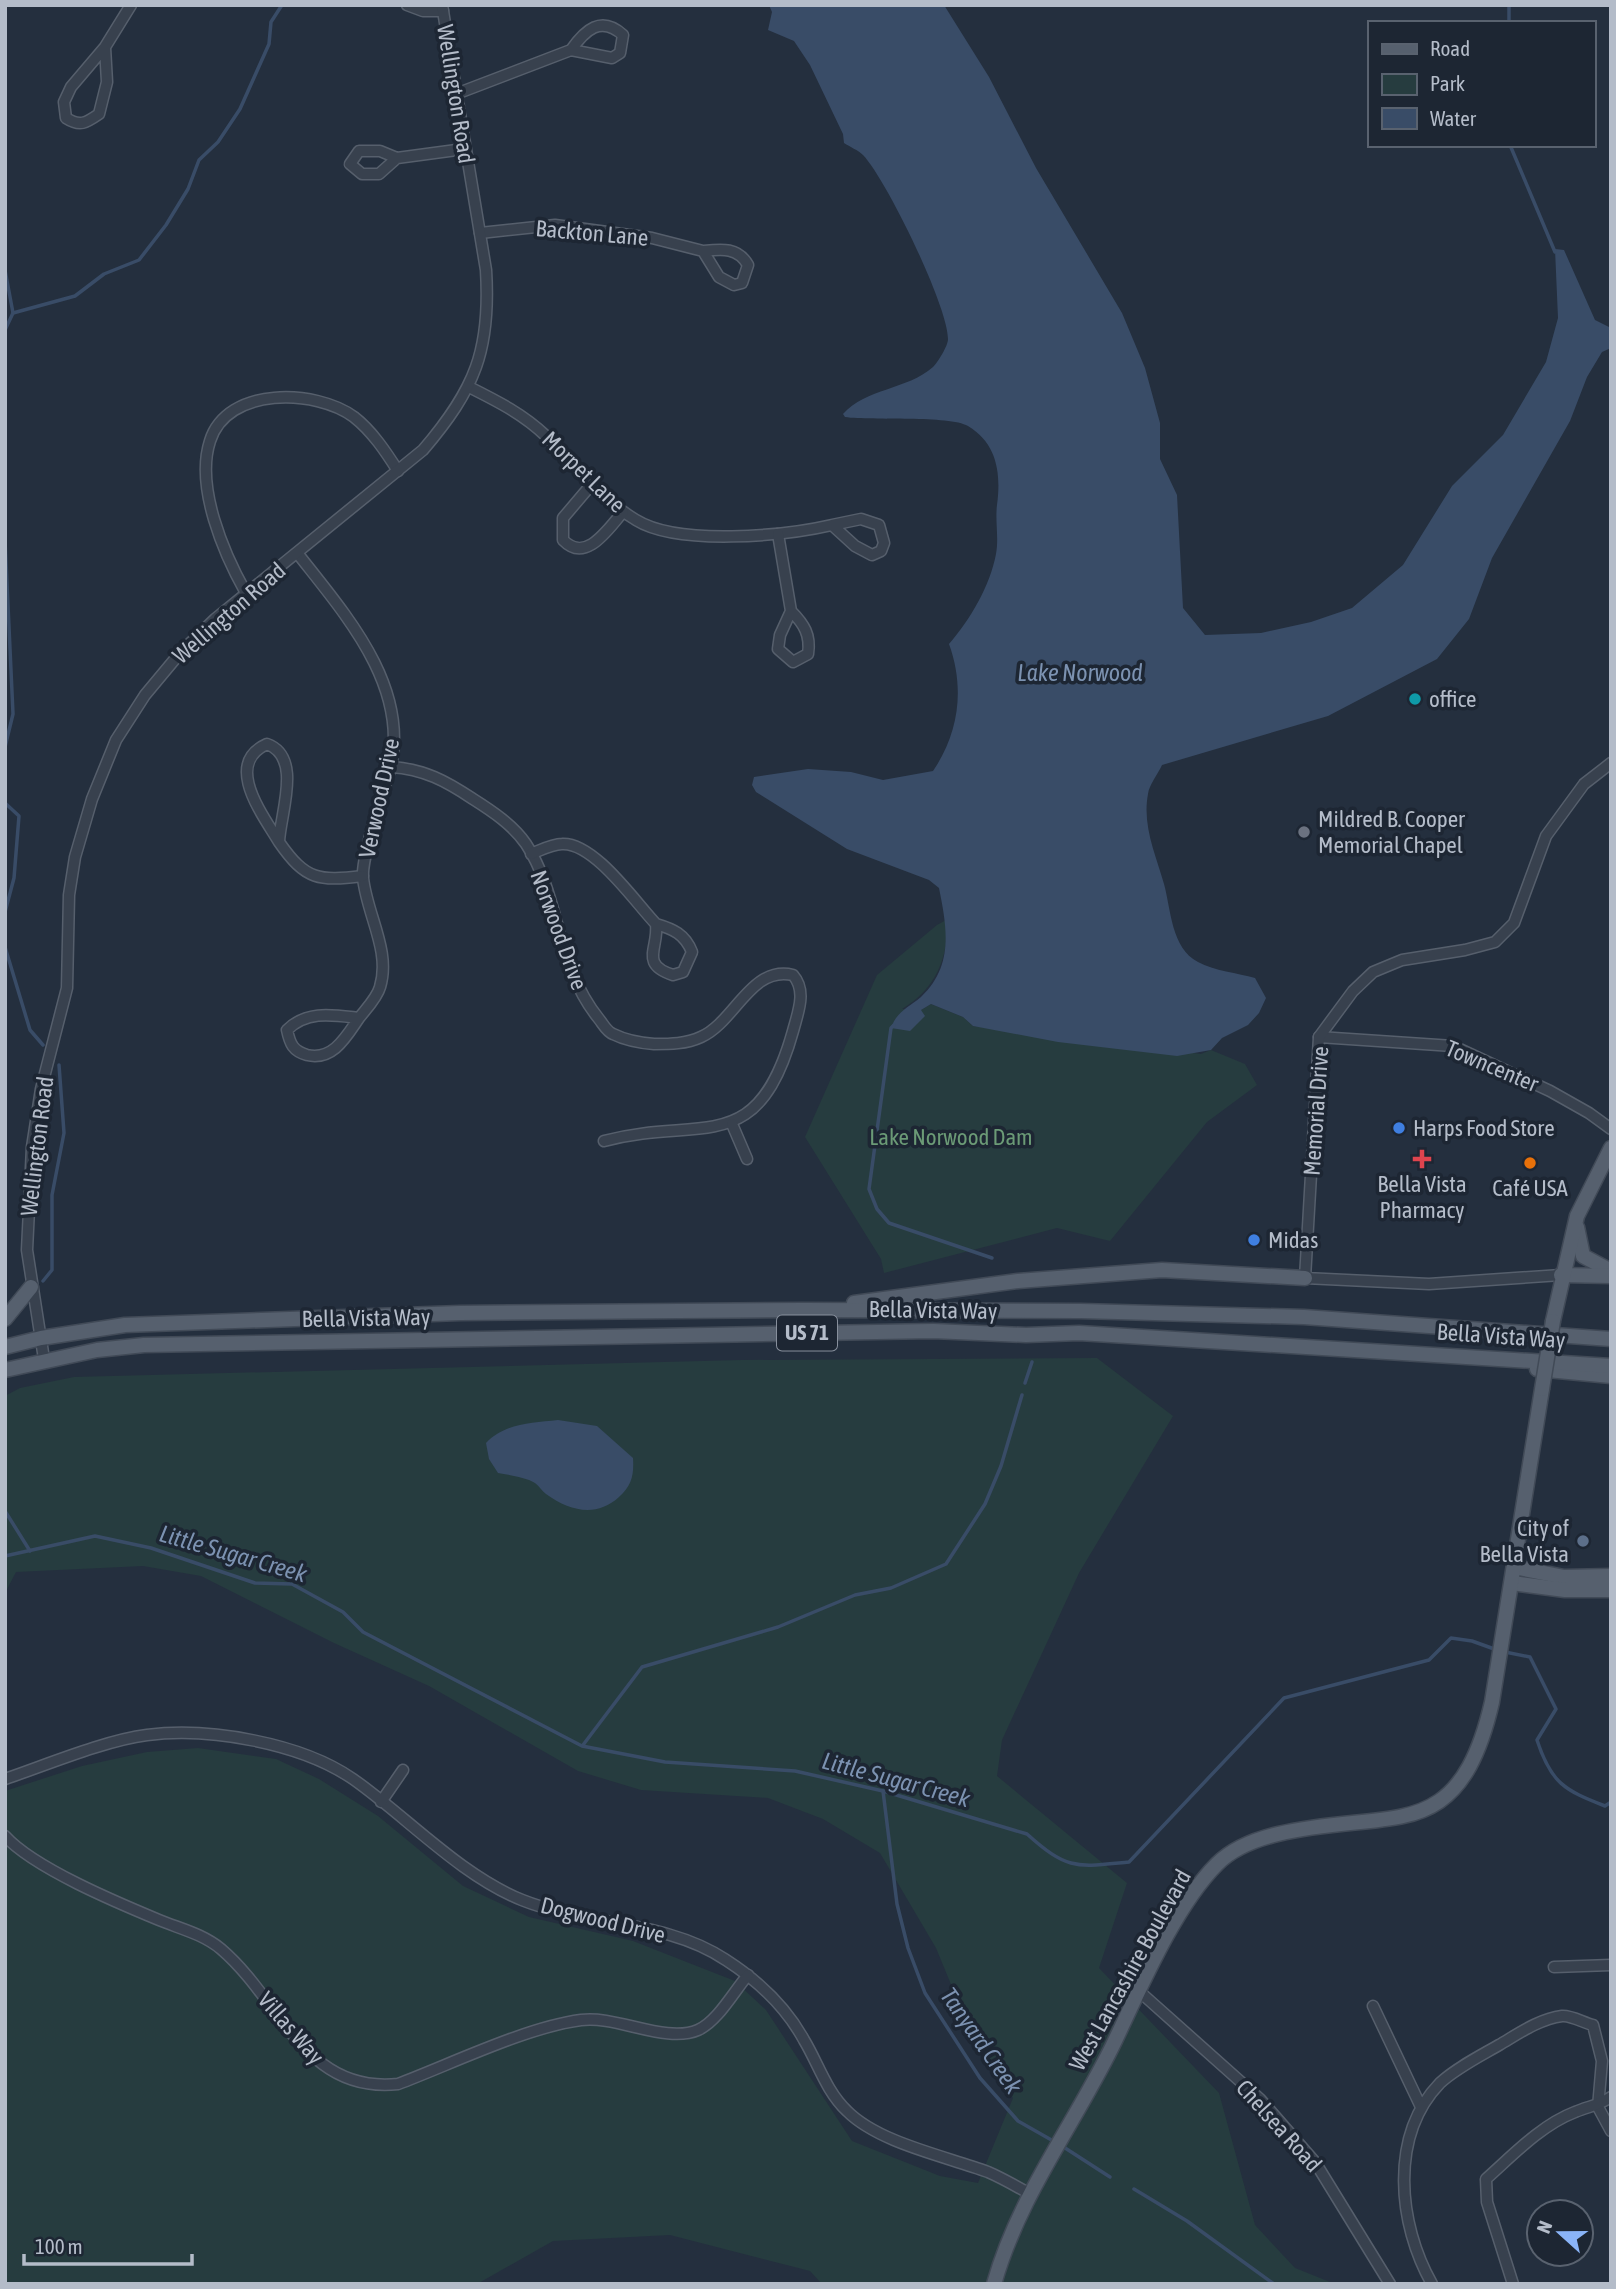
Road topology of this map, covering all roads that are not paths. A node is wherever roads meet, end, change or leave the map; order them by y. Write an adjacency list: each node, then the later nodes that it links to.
1 (131, 5): 4 (street)
2 (407, 5): 3 (street)
3 (442, 8): 6 (street, Wellington Road)
4 (105, 47): 4 (street)
5 (571, 50): 5 (street); 6 (street)
6 (456, 94): 7 (street, Wellington Road)
7 (464, 149): 8 (street); 9 (street, Wellington Road)
8 (397, 158)
9 (480, 233): 10 (street, Backton Lane); 11 (street, Wellington Road)
10 (703, 251)
11 (469, 387): 12 (street, Wellington Road); 13 (street, Morpet Lane)
12 (398, 471): 17 (street, Wellington Road); 18 (street)
13 (591, 485): 14 (street, Morpet Lane); 14 (street)
14 (623, 512): 16 (street, Morpet Lane)
15 (832, 525): 15 (street, Morpet Lane); 16 (street, Morpet Lane)
16 (778, 534): 19 (street)
17 (298, 554): 18 (street, Wellington Road); 21 (street, Verwood Drive)
18 (246, 593): 38 (street, Wellington Road)
19 (791, 611)
20 (1611, 763): 27 (street, Memorial Drive)
21 (391, 767): 23 (street, Norwood Drive); 24 (street, Verwood Drive)
22 (279, 842): 22 (street); 24 (street)
23 (531, 854): 25 (street); 28 (street, Norwood Drive)
24 (363, 876): 26 (street, Verwood Drive)
25 (656, 924): 25 (street)
26 (359, 1018): 26 (street, Verwood Drive)
27 (1319, 1037): 29 (street, Towncenter); 37 (street, Memorial Drive)
28 (732, 1124): 30 (street); 32 (street)
29 (1611, 1129)
30 (604, 1141)
31 (1611, 1148): 33 (main road, West Lancashire Boulevard)
32 (747, 1159)
33 (1577, 1216): 34 (main road); 35 (main road, West Lancashire Boulevard)
34 (1611, 1271)
35 (1562, 1275): 36 (main road); 37 (street); 49 (main road, West Lancashire Boulevard, bridge)
36 (1611, 1276)
37 (1305, 1278): 39 (main road)
38 (31, 1287): 40 (main road); 41 (street, Wellington Road)
39 (802, 1310): 41 (main road, Bella Vista Way / US 71); 42 (main road, Bella Vista Way / US 71)
40 (5, 1319)
41 (41, 1338): 43 (main road, Bella Vista Way / US 71); 45 (street, Wellington Road)
42 (1611, 1339)
43 (5, 1347)
44 (1478, 1358): 45 (main road, Bella Vista Way / US 71); 46 (main road, Bella Vista Way / US 71); 48 (main road)
45 (44, 1359): 47 (main road, Bella Vista Way / US 71)
46 (1611, 1366)
47 (5, 1370)
48 (1611, 1376)
49 (1514, 1567): 50 (main road); 51 (main road, West Lancashire Boulevard)
50 (1611, 1576)
51 (1512, 1583): 52 (main road); 61 (main road, West Lancashire Boulevard)
52 (1611, 1590)
53 (402, 1770): 55 (street)
54 (5, 1779): 55 (street, Dogwood Drive)
55 (381, 1802): 60 (street, Dogwood Drive)
56 (5, 1836): 60 (street, Villas Way)
57 (1605, 1966): 58 (street); 59 (street)
58 (1554, 1967)
59 (1611, 1973)
60 (748, 1975): 67 (street, Dogwood Drive)
61 (1140, 1992): 67 (main road, West Lancashire Boulevard); 69 (street, Chelsea Road)
62 (1373, 2006): 65 (street)
63 (1611, 2097): 64 (street)
64 (1598, 2107): 65 (street); 66 (street); 71 (street)
65 (1421, 2108): 70 (street)
66 (1611, 2131)
67 (1030, 2194): 68 (main road, West Lancashire Boulevard)
68 (994, 2284)
69 (1390, 2284)
70 (1432, 2284)
71 (1513, 2284)

